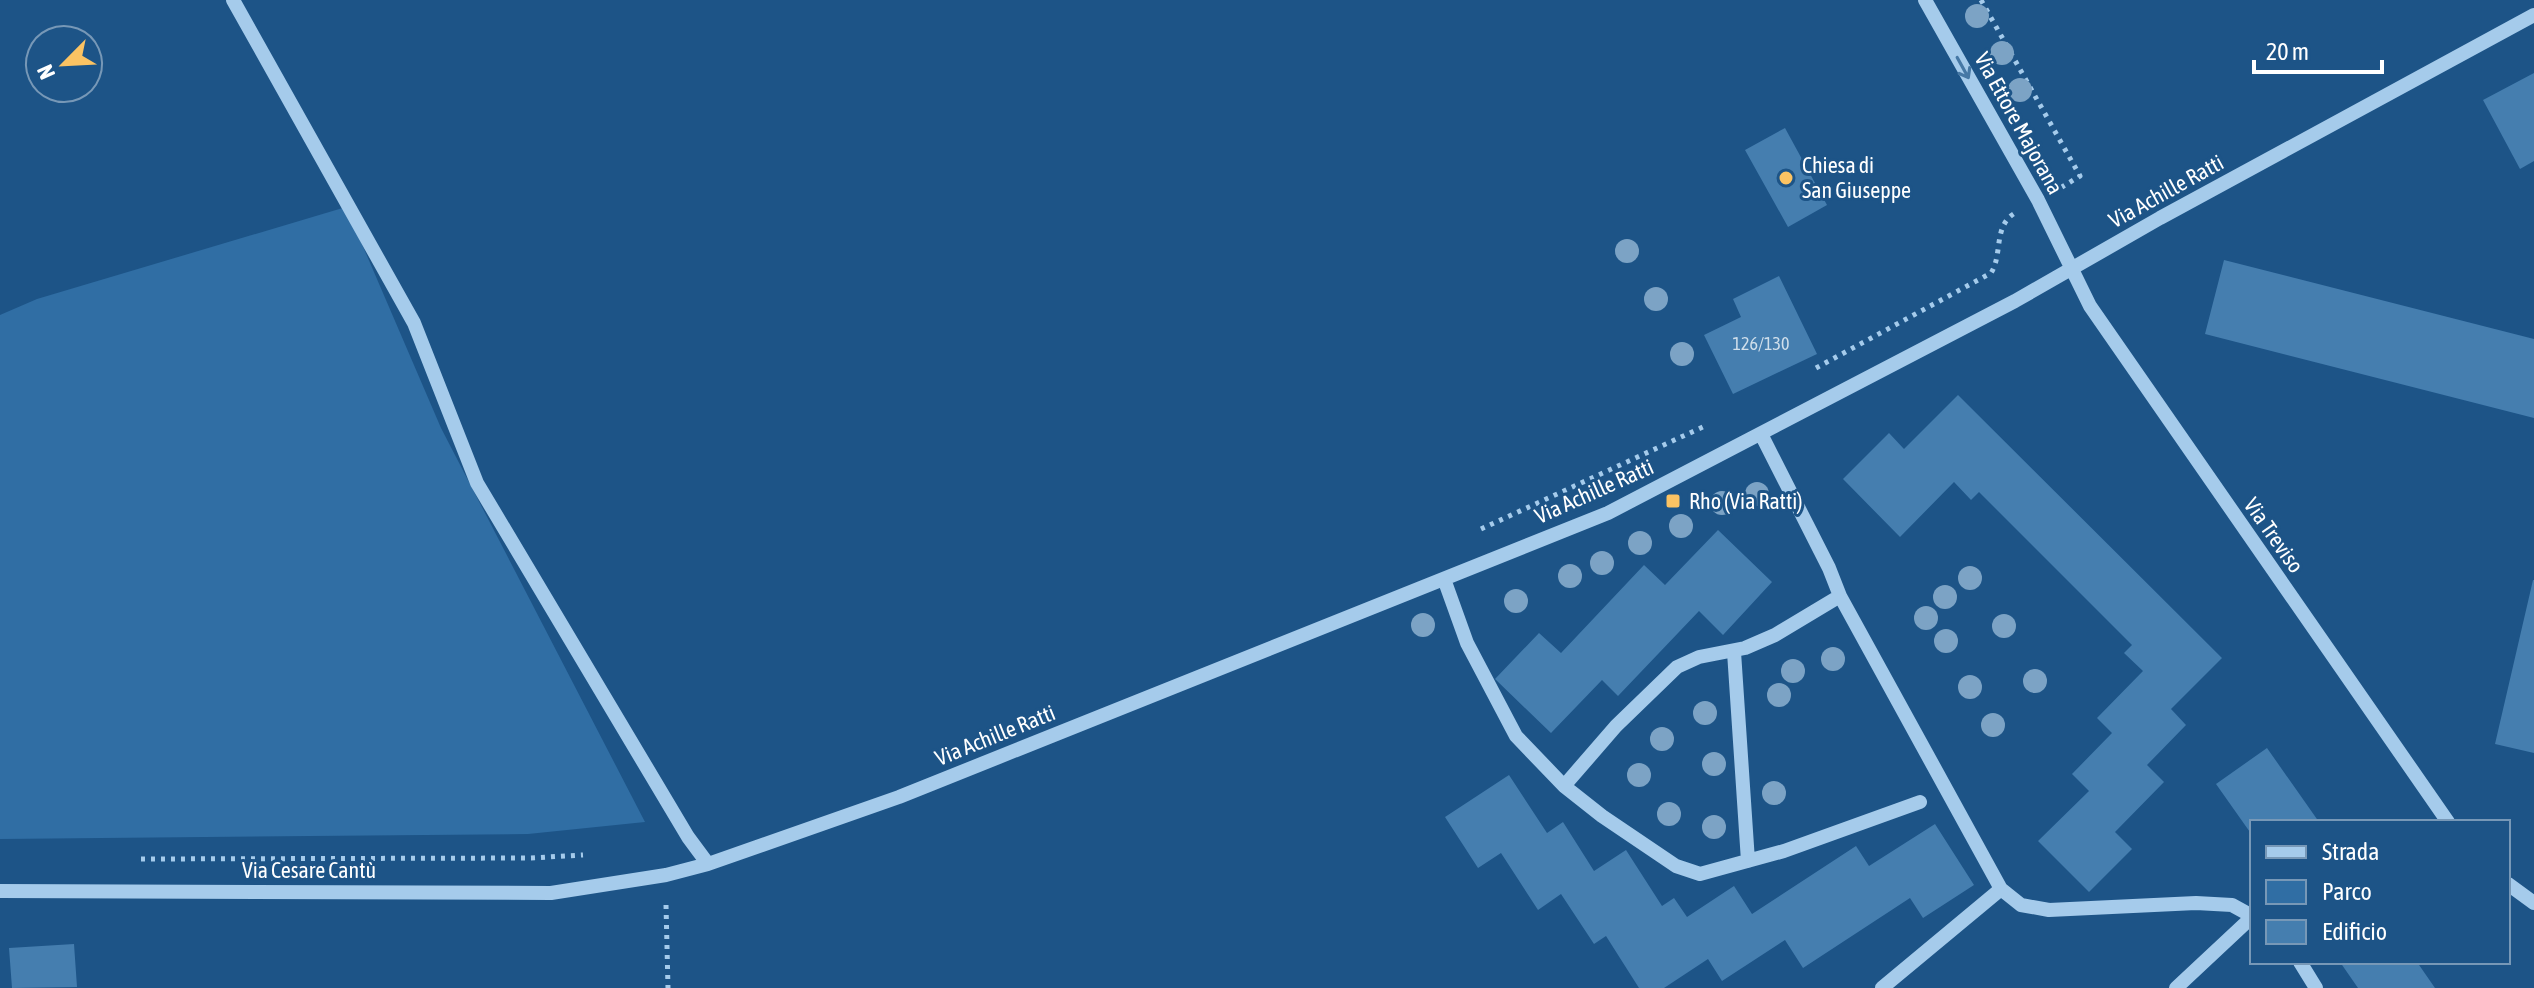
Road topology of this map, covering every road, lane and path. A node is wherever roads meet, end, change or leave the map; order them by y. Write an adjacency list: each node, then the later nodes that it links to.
1 (233, 0): 21 (street)
2 (1925, 0): 7 (street, Via Ettore Majorana, one-way to 7)
3 (1981, 0): 5 (path)
4 (2534, 15): 7 (street, Via Achille Ratti)
5 (2062, 186)
6 (2010, 216): 8 (path)
7 (2070, 269): 10 (street, Via Achille Ratti); 17 (street, Via Treviso)
8 (1803, 375)
9 (1708, 424): 11 (path)
10 (1761, 434): 12 (street, Via Achille Ratti); 13 (street)
11 (1470, 534)
12 (1444, 579): 15 (street); 21 (street, Via Achille Ratti)
13 (1840, 596): 14 (street); 25 (street)
14 (1734, 652): 15 (street); 20 (street)
15 (1564, 786): 20 (street)
16 (1920, 802): 20 (street)
17 (2447, 820)
18 (587, 855): 19 (path)
19 (141, 859)
20 (1748, 861)
21 (708, 864): 22 (street, Via Achille Ratti)
22 (666, 875): 23 (street, Via Achille Ratti); 31 (path)
23 (617, 884): 26 (street, Via Cesare Cantù)
24 (2510, 885): 27 (street)
25 (2001, 889): 28 (street); 32 (street)
26 (0, 891)
27 (2534, 903)
28 (2250, 915)
29 (2250, 918): 33 (street)
30 (2301, 964): 34 (street)
31 (668, 988)
32 (1882, 988)
33 (2176, 988)
34 (2316, 988)

